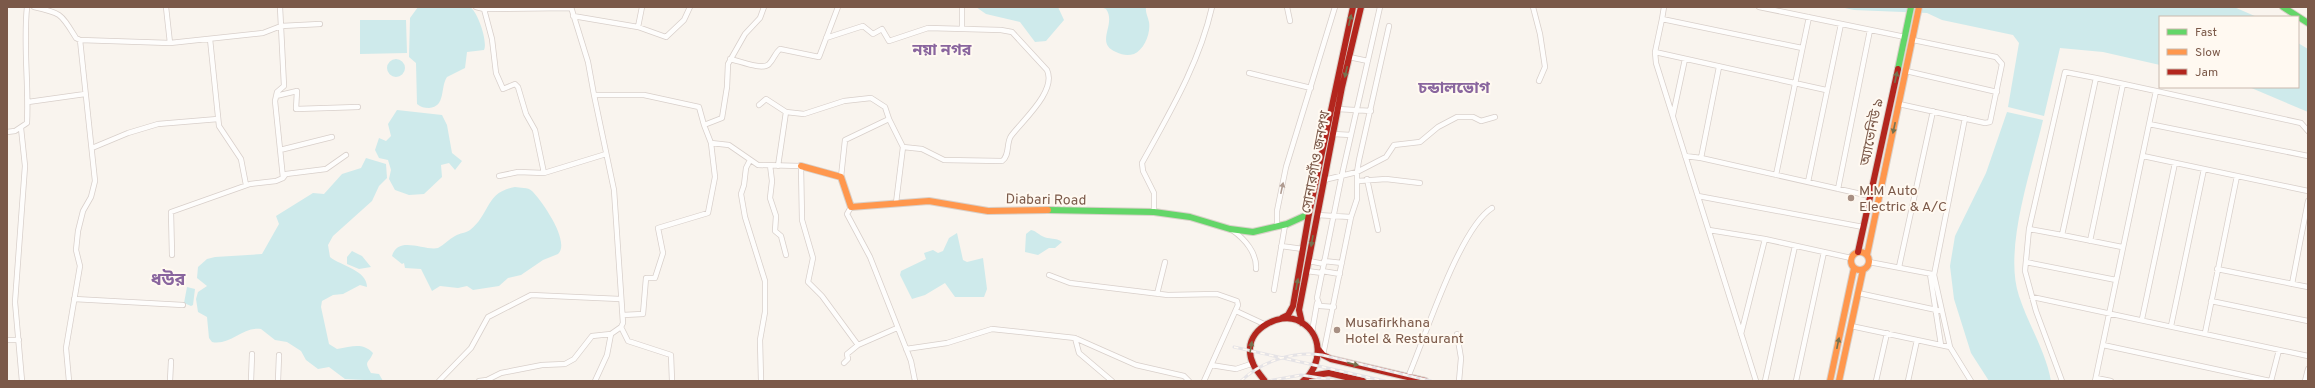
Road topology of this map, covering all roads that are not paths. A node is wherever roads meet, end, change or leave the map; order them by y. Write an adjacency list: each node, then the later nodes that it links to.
1 (27, 7): 66 (street)
2 (34, 7): 43 (street)
3 (166, 7): 45 (street)
4 (280, 7): 33 (street)
5 (476, 7): 24 (street)
6 (571, 7): 24 (street); 25 (street)
7 (642, 7): 35 (street)
8 (690, 7): 35 (street)
9 (764, 7): 49 (street)
10 (838, 7): 41 (street)
11 (962, 7): 36 (street)
12 (1212, 7): 127 (street)
13 (1287, 7): 29 (street)
14 (1335, 7): 59 (street)
15 (1354, 7): 112 (street, সোনারগাঁও জনপথ, one-way to 15)
16 (1361, 7): 48 (street, সোনারগাঁও জনপথ)
17 (1380, 7): 51 (street)
18 (1533, 7): 56 (street)
19 (1664, 7): 40 (street)
20 (1759, 7): 28 (street)
21 (1911, 7): 38 (street, অ্যাভেনিউ ৯)
22 (1920, 7): 39 (street, অ্যাভেনিউ ৯)
23 (2283, 7): 26 (street)
24 (484, 9): 105 (street)
25 (573, 16): 35 (street); 64 (street)
26 (2297, 16)
27 (2299, 17): 30 (street)
28 (1809, 18): 32 (street); 46 (street)
29 (1290, 21)
30 (2308, 23)
31 (320, 24): 33 (street)
32 (1841, 24): 37 (street); 60 (street)
33 (281, 26): 42 (street); 65 (street)
34 (1389, 26): 72 (street)
35 (638, 27)
36 (962, 29): 41 (street); 89 (street)
37 (1870, 30): 38 (street); 119 (street)
38 (1905, 34): 39 (street); 122 (street, অ্যাভেনিউ ৯, one-way to 38)
39 (1914, 34): 44 (street, অ্যাভেনিউ ৯)
40 (1747, 37): 46 (street); 47 (street)
41 (826, 38): 49 (street)
42 (210, 39): 45 (street); 78 (street)
43 (80, 40): 45 (street); 63 (street)
44 (1913, 40): 53 (street, অ্যাভেনিউ ৯); 62 (street)
45 (170, 43)
46 (1802, 48): 57 (street)
47 (1655, 52): 50 (street); 75 (street)
48 (1350, 57): 51 (street); 70 (street, সোনারগাঁও জনপথ, one-way to 70)
49 (730, 59): 81 (street)
50 (1685, 59): 52 (street); 75 (street)
51 (1368, 61): 71 (street)
52 (1718, 66): 57 (street); 97 (street)
53 (1906, 71): 62 (street); 67 (street, অ্যাভেনিউ ৯)
54 (1249, 73): 59 (street)
55 (2096, 78): 58 (street); 136 (street); 139 (street)
56 (1539, 81)
57 (1795, 84): 60 (street); 106 (street)
58 (2123, 84): 61 (street); 141 (street)
59 (1311, 88): 133 (street, one-way to 59)
60 (1826, 90): 116 (street)
61 (2156, 91): 80 (street); 83 (street)
62 (1997, 92): 77 (street)
63 (85, 94): 66 (street); 90 (street)
64 (594, 95): 81 (street); 92 (street)
65 (276, 96): 69 (street); 91 (street)
66 (28, 102): 82 (street)
67 (1899, 104): 73 (street); 150 (street, অ্যাভেনিউ ৯, one-way to 150)
68 (759, 105): 74 (street)
69 (358, 107)
70 (1338, 109): 71 (street); 85 (street, সোনারগাঁও জনপথ)
71 (1357, 110): 72 (street); 86 (street)
72 (1371, 111): 104 (street)
73 (1933, 111): 77 (street); 158 (street)
74 (786, 112): 79 (street); 101 (street)
75 (1673, 116): 94 (street)
76 (1495, 118): 104 (street)
77 (1965, 118): 167 (street)
78 (218, 119): 90 (street); 118 (street)
79 (889, 119): 89 (street); 111 (street)
80 (2149, 124): 95 (street); 96 (street)
81 (704, 125): 88 (street)
82 (21, 128): 84 (street); 203 (street)
83 (2308, 131)
84 (7, 132)
85 (1333, 134): 86 (street); 114 (street, সোনারগাঁও জনপথ)
86 (1351, 136): 109 (street)
87 (332, 137): 91 (street)
88 (711, 143): 98 (street); 185 (street)
89 (903, 147): 124 (street)
90 (92, 148): 176 (street)
91 (280, 150): 110 (street)
92 (606, 154): 105 (street); 175 (street)
93 (346, 155): 110 (street)
94 (1685, 156): 97 (street); 121 (street)
95 (2143, 156): 99 (street); 144 (street)
96 (2308, 156)
97 (1701, 158): 106 (street)
98 (750, 160): 100 (street); 233 (street)
99 (2175, 163): 103 (street); 187 (street)
100 (770, 165): 101 (street); 149 (street)
101 (778, 166): 102 (street)
102 (801, 166): 111 (street); 205 (street)
103 (2204, 169): 108 (street); 192 (street)
104 (1357, 172): 109 (street); 115 (street)
105 (544, 173): 107 (street)
106 (1776, 175): 116 (street)
107 (499, 176)
108 (2236, 176): 120 (street); 161 (street)
109 (1341, 177): 114 (street); 130 (street)
110 (284, 178): 118 (street)
111 (841, 178): 125 (street)
112 (1317, 179): 114 (street); 128 (street, সোনারগাঁও জনপথ)
113 (1367, 179): 115 (street); 117 (street); 137 (street)
114 (1324, 180): 129 (street, সোনারগাঁও জনপথ)
115 (1358, 181): 131 (street)
116 (1808, 182): 119 (street)
117 (1420, 183)
118 (246, 185): 148 (street)
119 (1838, 189): 122 (street)
120 (2308, 191)
121 (1698, 196): 134 (street); 138 (street)
122 (1870, 196): 134 (street, অ্যাভেনিউ ৯)
123 (2308, 201): 169 (street)
124 (896, 203): 125 (street, Diabari Road); 127 (street, Diabari Road)
125 (852, 207): 194 (street)
126 (1492, 208): 221 (street)
127 (1154, 212): 135 (street, Diabari Road)
128 (1309, 214): 132 (street, Diabari Road); 145 (street, সোনারগাঁও জনপথ)
129 (1317, 215): 130 (street); 152 (street, সোনারগাঁও জনপথ, one-way to 152)
130 (1333, 216): 131 (street); 154 (street)
131 (1351, 217): 157 (street)
132 (1285, 225): 133 (street, Diabari Road); 142 (street)
133 (1277, 227): 135 (street, Diabari Road)
134 (1863, 227): 147 (street, অ্যাভেনিউ ৯)
135 (1230, 229): 160 (street)
136 (2029, 229): 139 (street); 156 (street)
137 (1378, 230)
138 (1709, 230): 140 (street); 200 (street)
139 (2062, 235): 141 (street)
140 (1765, 240): 143 (street); 200 (street)
141 (2090, 241): 144 (street)
142 (1281, 246): 145 (street); 171 (street)
143 (1795, 246): 146 (street); 244 (street)
144 (2122, 247): 168 (street)
145 (1303, 249): 186 (street, সোনারগাঁও জনপথ, one-way to 145)
146 (1824, 252): 151 (street); 245 (street)
147 (1858, 252): 150 (street); 151 (street)
148 (172, 255)
149 (786, 255)
150 (1867, 255): 155 (street, অ্যাভেনিউ ৯)
151 (1851, 258): 159 (street)
152 (1309, 261): 154 (street); 163 (street, সোনারগাঁও জনপথ)
153 (1165, 262): 173 (street)
154 (1324, 262): 157 (street); 164 (street)
155 (1869, 262): 158 (street); 162 (street)
156 (2026, 262): 168 (street); 174 (street)
157 (1342, 263): 166 (street)
158 (1899, 267): 167 (street)
159 (1854, 268): 162 (street); 246 (street, one-way to 159)
160 (1256, 269)
161 (2217, 269): 169 (street); 177 (street)
162 (1863, 270): 172 (street)
163 (1307, 271): 164 (street); 189 (street, সোনারগাঁও জনপথ)
164 (1322, 272): 166 (street); 178 (street)
165 (1049, 274): 173 (street)
166 (1340, 274): 180 (street)
167 (1932, 274): 181 (street); 183 (street)
168 (2116, 280): 184 (street)
169 (2292, 284): 170 (street)
170 (2308, 287)
171 (1274, 290)
172 (1858, 292): 181 (street); 191 (street)
173 (1157, 294): 182 (street)
174 (2032, 297): 184 (street); 251 (street)
175 (620, 298): 185 (street); 229 (street)
176 (74, 299): 179 (street); 225 (street)
177 (2211, 301): 188 (street); 197 (street)
178 (1318, 303): 180 (street); 195 (street)
179 (183, 305)
180 (1334, 307): 214 (street)
181 (1935, 309): 183 (street); 206 (street)
182 (1236, 311): 190 (street); 219 (street)
183 (1941, 311): 208 (street)
184 (2110, 312): 187 (street); 207 (street)
185 (623, 315): 193 (street)
186 (1282, 318): 189 (street); 190 (street)
187 (2142, 319): 192 (street)
188 (2308, 321)
189 (1302, 322): 195 (street)
190 (1264, 324): 218 (street, one-way to 190)
191 (1851, 326): 196 (street); 247 (street)
192 (2171, 326): 197 (street)
193 (621, 327): 198 (street); 232 (street)
194 (897, 328): 205 (street); 209 (street)
195 (1312, 332): 210 (street)
196 (1887, 333): 204 (street); 248 (street)
197 (2205, 333): 211 (street)
198 (611, 334): 230 (street); 231 (street)
199 (1457, 334): 242 (street)
200 (1741, 334): 243 (street)
201 (1076, 338): 209 (street); 235 (street); 236 (street)
202 (7, 340): 203 (street)
203 (19, 340): 224 (street)
204 (1917, 340): 206 (street); 249 (street)
205 (858, 345): 217 (street)
206 (1941, 345): 208 (street)
207 (2103, 345): 223 (street); 253 (street)
208 (1950, 347): 250 (street)
209 (906, 349): 234 (street)
210 (1318, 349): 214 (street); 222 (street)
211 (2278, 350): 215 (street); 253 (street)
212 (252, 354): 227 (street)
213 (279, 355): 228 (street)
214 (1323, 355): 221 (street, one-way to 221)
215 (2308, 356)
216 (171, 361): 226 (street)
217 (844, 363)
218 (1251, 364): 219 (street); 238 (street)
219 (1211, 365): 237 (street)
220 (2308, 369): 254 (street)
221 (1408, 377): 241 (street)
222 (1308, 379): 239 (street); 240 (street)
223 (2096, 379): 252 (street)
224 (22, 381)
225 (69, 381)
226 (170, 381)
227 (251, 381)
228 (278, 381)
229 (439, 381)
230 (479, 381)
231 (595, 381)
232 (672, 381)
233 (761, 381)
234 (915, 381)
235 (1112, 381)
236 (1189, 381)
237 (1204, 381)
238 (1264, 381)
239 (1303, 381)
240 (1363, 381)
241 (1425, 381)
242 (1459, 381)
243 (1756, 381)
244 (1765, 381)
245 (1796, 381)
246 (1830, 381)
247 (1839, 381)
248 (1876, 381)
249 (1908, 381)
250 (1971, 381)
251 (2062, 381)
252 (2110, 381)
253 (2270, 381)
254 (2305, 381)

